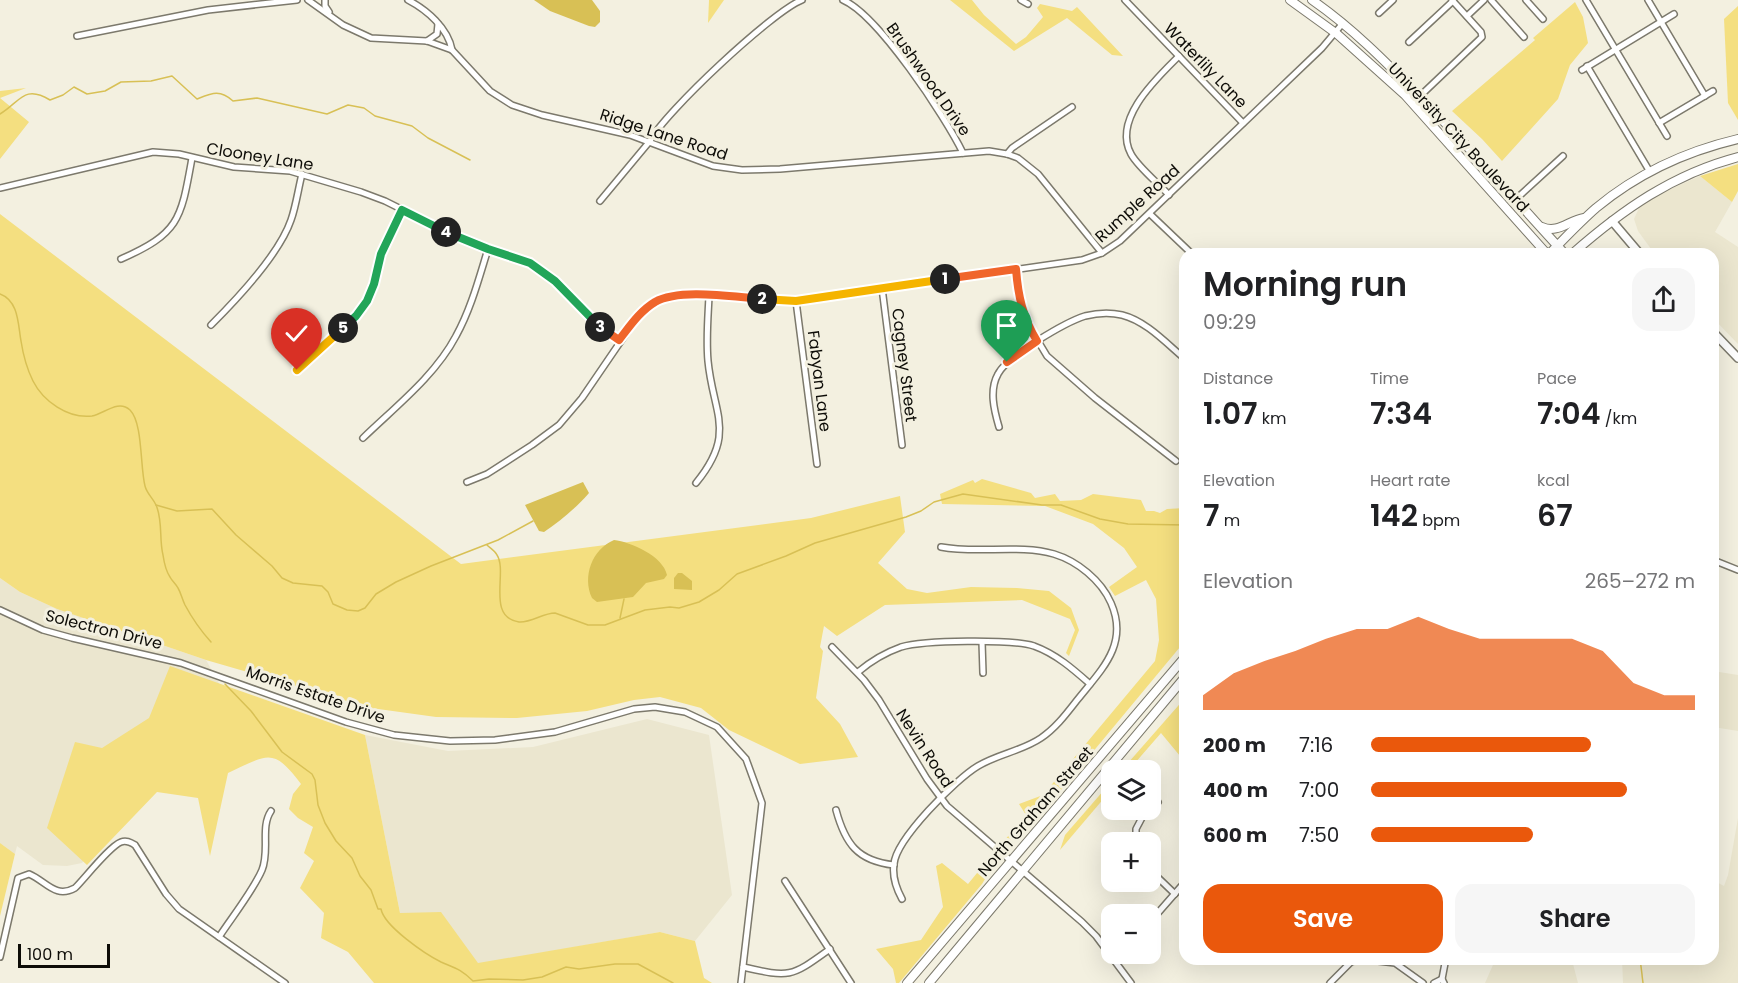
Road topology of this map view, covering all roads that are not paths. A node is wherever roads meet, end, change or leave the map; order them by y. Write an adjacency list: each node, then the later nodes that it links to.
1 (297, 0): 28 (street)
2 (308, 0): 21 (street, Ridge Lane Road)
3 (325, 0): 21 (street)
4 (408, 0): 26 (street, Ridge Lane Road)
5 (802, 0): 43 (street)
6 (843, 0): 44 (street, Brushwood Drive)
7 (1021, 0): 18 (street)
8 (1125, 0): 34 (street, Waterlily Lane)
9 (1290, 0): 27 (main road, University City Boulevard)
10 (1312, 0): 25 (main road, University City Boulevard)
11 (1393, 0): 19 (street)
12 (1484, 0): 22 (street)
13 (1491, 0): 29 (street)
14 (1526, 0): 23 (street)
15 (1586, 0): 33 (street)
16 (1648, 0): 24 (street)
17 (1453, 1): 22 (street); 31 (street)
18 (1028, 4)
19 (1379, 13)
20 (1674, 14): 24 (street)
21 (331, 16): 30 (street, Ridge Lane Road)
22 (1467, 16): 36 (street)
23 (1543, 19)
24 (1661, 22): 33 (street); 37 (street)
25 (1343, 23): 27 (street, Rumple Road); 36 (main road, University City Boulevard)
26 (438, 24): 30 (street); 32 (street, Ridge Lane Road)
27 (1335, 33): 39 (street, Rumple Road); 62 (main road, University City Boulevard)
28 (77, 36)
29 (1524, 37)
30 (427, 41): 32 (street, Ridge Lane Road)
31 (1409, 42)
32 (452, 50): 43 (street, Ridge Lane Road)
33 (1615, 50): 40 (street); 49 (street)
34 (1179, 56): 39 (street, Waterlily Lane); 52 (street)
35 (1713, 91): 37 (street)
36 (1420, 96): 53 (main road, University City Boulevard)
37 (1705, 96): 40 (street)
38 (1072, 107): 45 (street)
39 (1244, 123): 52 (street, Rumple Road)
40 (1659, 123): 41 (street)
41 (1667, 136)
42 (1738, 139): 49 (main road)
43 (650, 141): 44 (street, Ridge Lane Road); 54 (street)
44 (963, 153): 45 (street, Ridge Lane Road)
45 (1007, 154): 68 (street)
46 (1563, 156): 53 (street)
47 (1738, 157): 58 (main road)
48 (192, 158): 50 (street, Clooney Lane); 51 (street, Clooney Lane); 69 (street)
49 (1650, 172): 57 (main road)
50 (302, 174): 55 (street, Clooney Lane); 74 (street)
51 (0, 188)
52 (1169, 195): 56 (street, Rumple Road)
53 (1516, 199): 59 (main road, University City Boulevard)
54 (600, 201)
55 (402, 210): 67 (street, Clooney Lane); 80 (street)
56 (1149, 214): 61 (street); 68 (street, Rumple Road)
57 (1586, 218): 59 (main road); 60 (main road)
58 (1612, 220): 65 (main road); 66 (street)
59 (1541, 227): 60 (main road, University City Boulevard)
60 (1558, 245): 63 (main road); 64 (main road, University City Boulevard)
61 (1186, 248)
62 (1543, 248)
63 (1555, 248)
64 (1560, 248)
65 (1579, 248)
66 (1635, 248)
67 (488, 249): 76 (street, Clooney Lane); 82 (street)
68 (1102, 253): 70 (street, Rumple Road)
69 (121, 259)
70 (1016, 269): 71 (street, Rumple Road); 77 (street)
71 (882, 288): 73 (street, Rumple Road); 83 (street, Cagney Street)
72 (708, 296): 73 (street, Rumple Road); 76 (street, Rumple Road); 87 (street)
73 (796, 301): 85 (street, Fabyan Lane)
74 (211, 325)
75 (1719, 338): 79 (street)
76 (619, 340): 86 (street, Rumple Road)
77 (1037, 341): 78 (street); 81 (street); 84 (street)
78 (1179, 354)
79 (1738, 358)
80 (297, 370)
81 (999, 427)
82 (363, 438)
83 (902, 445)
84 (1176, 461)
85 (817, 464)
86 (467, 482)
87 (696, 483)
88 (940, 547): 98 (street)
89 (1719, 562): 90 (street)
90 (1738, 570)
91 (0, 610): 95 (street, Solectron Drive)
92 (982, 642): 96 (street); 97 (street); 98 (street)
93 (832, 647): 96 (street, Nevin Road)
94 (1179, 664): 103 (main road, North Graham Street)
95 (204, 669): 120 (street, Morris Estate Drive)
96 (858, 672): 100 (street, Nevin Road)
97 (983, 674)
98 (1090, 684): 100 (street)
99 (1179, 684): 105 (main road, North Graham Street)
100 (942, 798): 103 (street, Nevin Road); 104 (street)
101 (836, 810): 104 (street)
102 (271, 811): 112 (street)
103 (1010, 861): 105 (street, Nevin Road); 125 (main road, North Graham Street)
104 (894, 865): 110 (street)
105 (1023, 870): 113 (street, Nevin Road); 126 (main road, North Graham Street)
106 (785, 880): 114 (street)
107 (1161, 881): 109 (street)
108 (1179, 889): 109 (street)
109 (1175, 894): 111 (street)
110 (902, 899)
111 (1161, 910)
112 (219, 937): 115 (street); 122 (street)
113 (1101, 942)
114 (830, 949): 120 (street); 124 (street)
115 (0, 957)
116 (1119, 964): 127 (street, Nevin Road)
117 (1346, 965): 128 (street)
118 (1398, 965): 129 (street)
119 (1445, 965): 121 (street)
120 (743, 967): 123 (street, Morris Estate Drive)
121 (1443, 981): 130 (street)
122 (285, 983)
123 (741, 983)
124 (851, 983)
125 (907, 983)
126 (929, 983)
127 (1131, 983)
128 (1330, 983)
129 (1423, 983)
130 (1434, 983)

